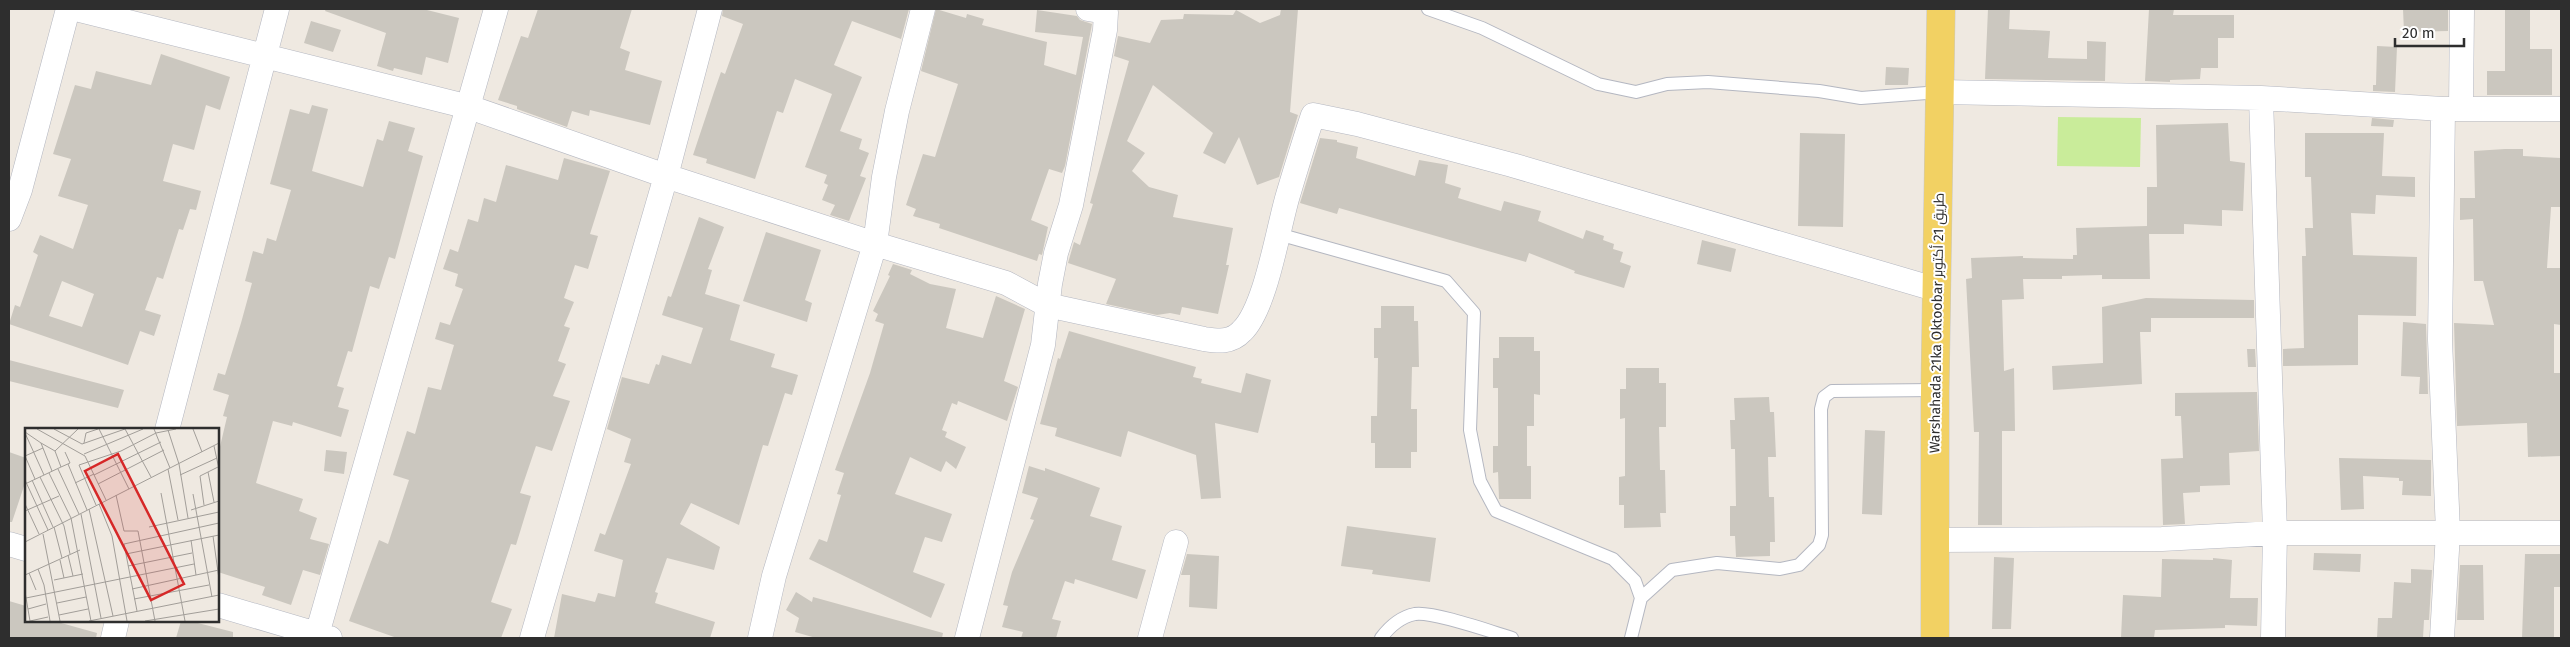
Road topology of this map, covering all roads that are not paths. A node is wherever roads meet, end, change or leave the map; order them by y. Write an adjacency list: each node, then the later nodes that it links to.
1 (68, 9): 18 (street)
2 (76, 9): 11 (street)
3 (277, 9): 11 (street)
4 (496, 9): 14 (street)
5 (710, 9): 17 (street)
6 (923, 9): 20 (street)
7 (1088, 9): 22 (street)
8 (1428, 9): 12 (lane)
9 (1941, 9): 12 (main road, Warshahada 21ka Oktoobar طريق 21 أكتوبر)
10 (2462, 9): 15 (street)
11 (265, 55): 14 (street); 24 (street)
12 (1940, 92): 13 (street); 21 (main road, Warshahada 21ka Oktoobar طريق 21 أكتوبر)
13 (2261, 98): 15 (street); 25 (street)
14 (469, 107): 17 (street); 35 (street)
15 (2452, 109): 16 (street); 26 (street)
16 (2561, 109)
17 (666, 176): 20 (street); 37 (street)
18 (9, 219)
19 (1278, 234): 21 (street); 22 (street); 32 (lane)
20 (875, 244): 22 (street); 38 (street)
21 (1938, 290): 23 (main road, Warshahada 21ka Oktoobar طريق 21 أكتوبر)
22 (1047, 305): 39 (street)
23 (1935, 390): 28 (main road, Warshahada 21ka Oktoobar طريق 21 أكتوبر); 32 (lane)
24 (168, 428)
25 (2275, 532): 26 (street); 28 (street); 45 (street)
26 (2448, 532): 27 (street); 46 (street)
27 (2561, 533)
28 (1935, 540): 44 (main road, Warshahada 21ka Oktoobar طريق 21 أكتوبر)
29 (1176, 542): 40 (street)
30 (9, 544): 31 (street)
31 (25, 549)
32 (1641, 598): 43 (lane)
33 (219, 605): 35 (street)
34 (117, 622): 36 (street)
35 (321, 637)
36 (113, 638)
37 (532, 638)
38 (760, 638)
39 (967, 638)
40 (1150, 638)
41 (1381, 638): 42 (lane)
42 (1512, 638)
43 (1631, 638)
44 (1935, 638)
45 (2273, 638)
46 (2442, 638)

